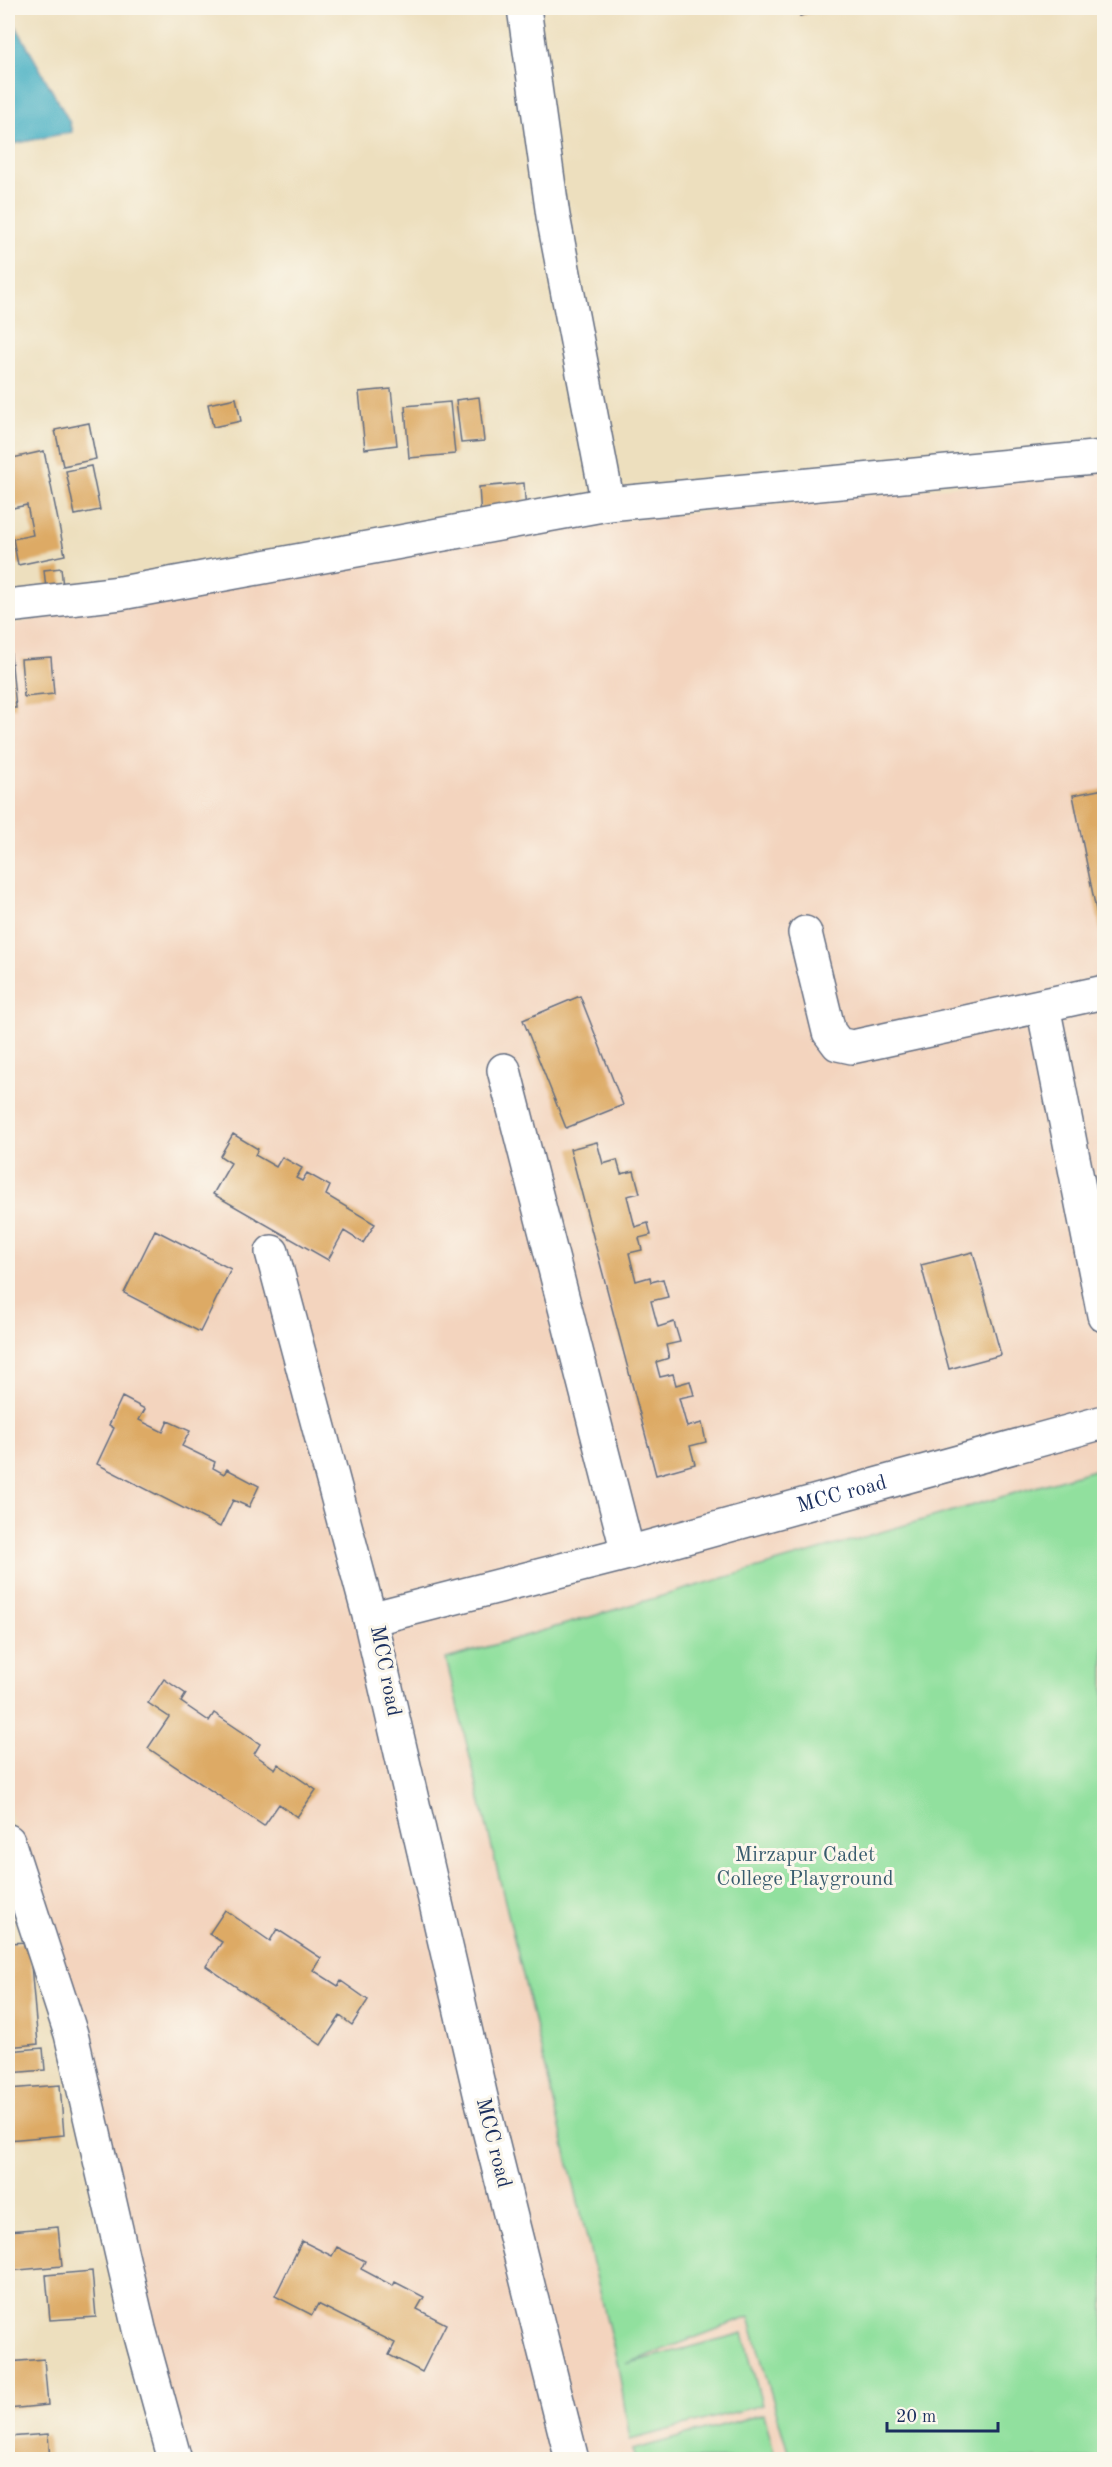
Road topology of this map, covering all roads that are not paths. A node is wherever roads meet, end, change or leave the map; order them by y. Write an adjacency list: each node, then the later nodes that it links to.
1 (524, 8): 3 (street)
2 (1104, 457): 3 (street)
3 (608, 504): 4 (street)
4 (8, 606)
5 (805, 933): 7 (street)
6 (1104, 992): 7 (street)
7 (1043, 1006): 10 (street)
8 (504, 1070): 12 (street)
9 (272, 1252): 13 (street)
10 (1104, 1315)
11 (1104, 1422): 12 (street, MCC road)
12 (628, 1553): 13 (street, MCC road)
13 (370, 1619): 16 (street, MCC road)
14 (8, 1841): 15 (street)
15 (175, 2460)
16 (572, 2460)

